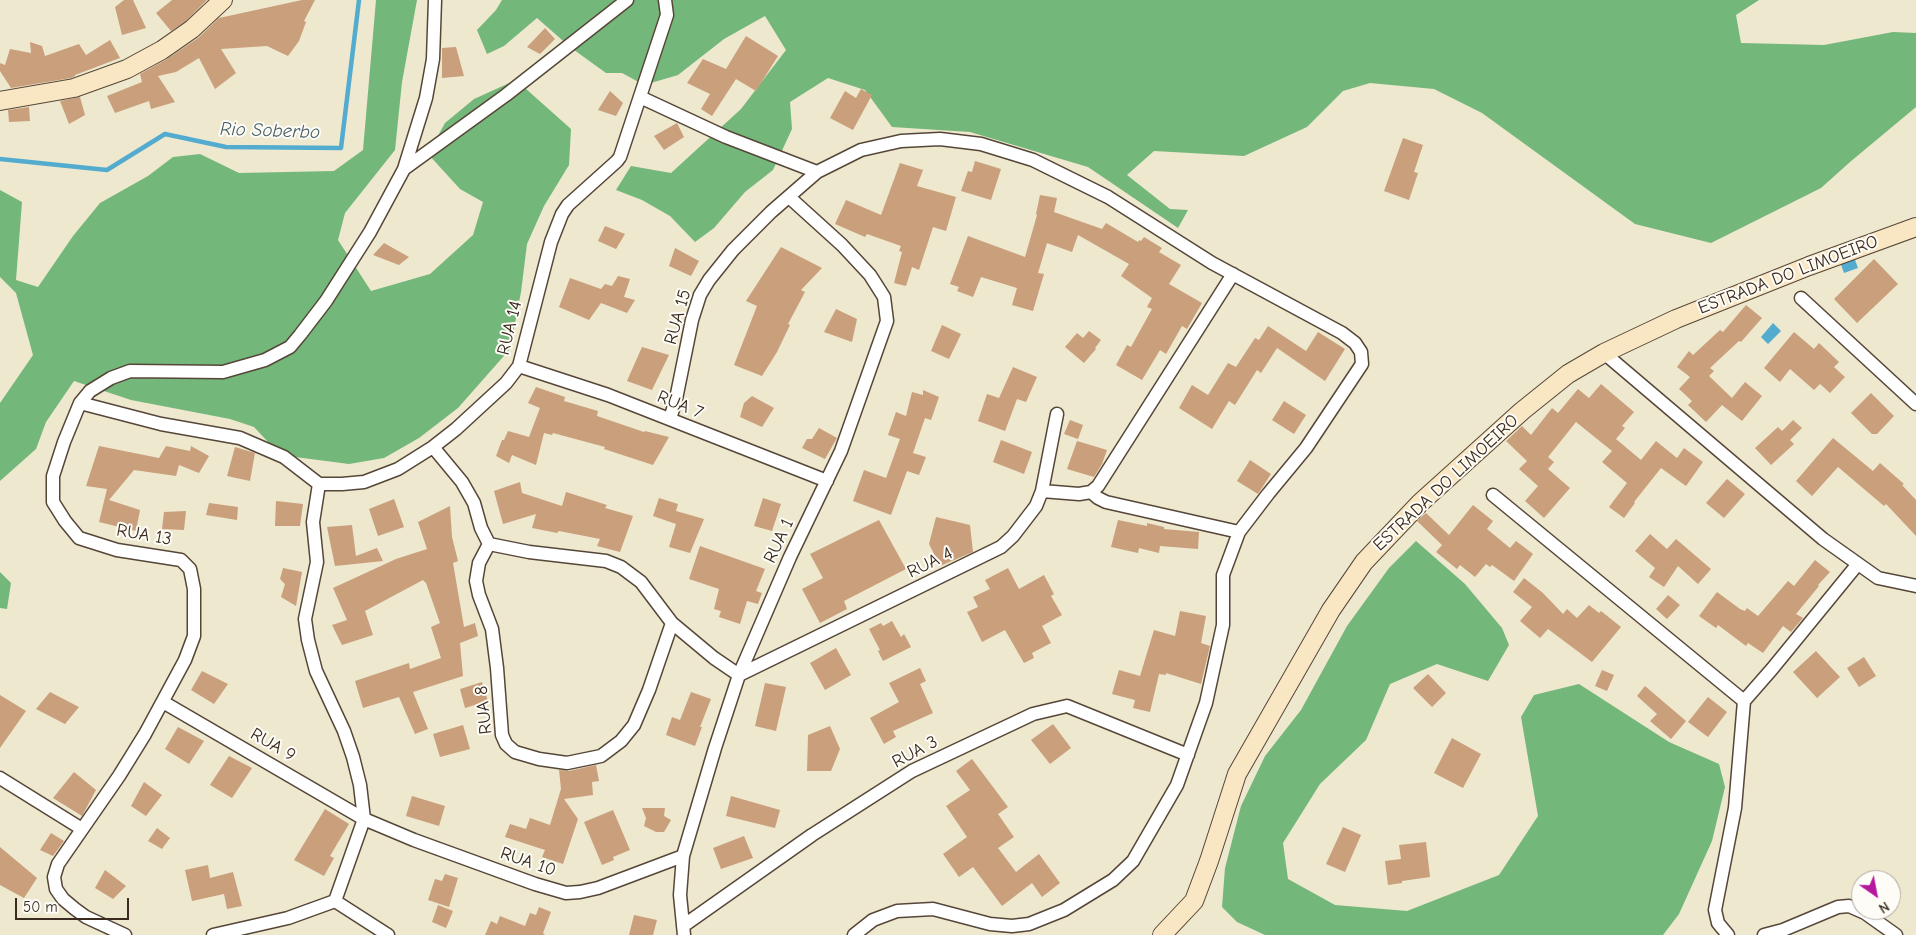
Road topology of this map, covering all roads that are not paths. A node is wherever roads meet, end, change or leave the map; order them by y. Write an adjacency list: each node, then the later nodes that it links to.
1 (223, 0): 6 (street)
2 (435, 0): 7 (street)
3 (628, 0): 7 (street)
4 (665, 0): 5 (street)
5 (640, 97): 8 (street); 14 (street, RUA 14)
6 (0, 101)
7 (404, 169): 15 (street)
8 (817, 172): 9 (street, RUA 15); 11 (street, RUA 15)
9 (790, 197): 18 (street, RUA 15); 20 (street, RUA 1)
10 (1916, 227): 13 (street, ESTRADA DO LIMOEIRO)
11 (1233, 274): 23 (street); 25 (street, RUA 15)
12 (1801, 298): 16 (street)
13 (1604, 353): 27 (street); 44 (street, ESTRADA DO LIMOEIRO)
14 (519, 366): 18 (street, RUA 7); 19 (street, RUA 14)
15 (80, 403): 21 (street); 32 (street, RUA 13)
16 (1916, 404)
17 (1057, 414): 22 (street, RUA 4)
18 (670, 419): 20 (street, RUA 7)
19 (433, 448): 21 (street); 26 (street)
20 (827, 481): 30 (street, RUA 1)
21 (319, 484): 35 (street)
22 (1042, 491): 23 (street); 30 (street, RUA 4)
23 (1091, 492): 25 (street)
24 (1493, 495): 31 (street)
25 (1239, 532): 33 (street)
26 (489, 544): 29 (street); 29 (street, RUA 8)
27 (1858, 565): 28 (street); 31 (street)
28 (1916, 586)
29 (672, 623): 30 (street)
30 (739, 676): 37 (street, RUA 1)
31 (1744, 701): 45 (street)
32 (163, 702): 35 (street, RUA 9); 36 (street, RUA 13)
33 (1188, 755): 39 (street, RUA 3); 43 (street)
34 (0, 778): 36 (street)
35 (364, 819): 37 (street, RUA 10); 38 (street)
36 (82, 829): 40 (street, RUA 13)
37 (683, 856): 39 (street, RUA 1)
38 (335, 901): 41 (street); 42 (street)
39 (684, 931)
40 (125, 935)
41 (213, 935)
42 (388, 935)
43 (854, 935)
44 (1162, 935)
45 (1728, 935)
46 (1764, 935): 47 (street)
47 (1896, 935)

